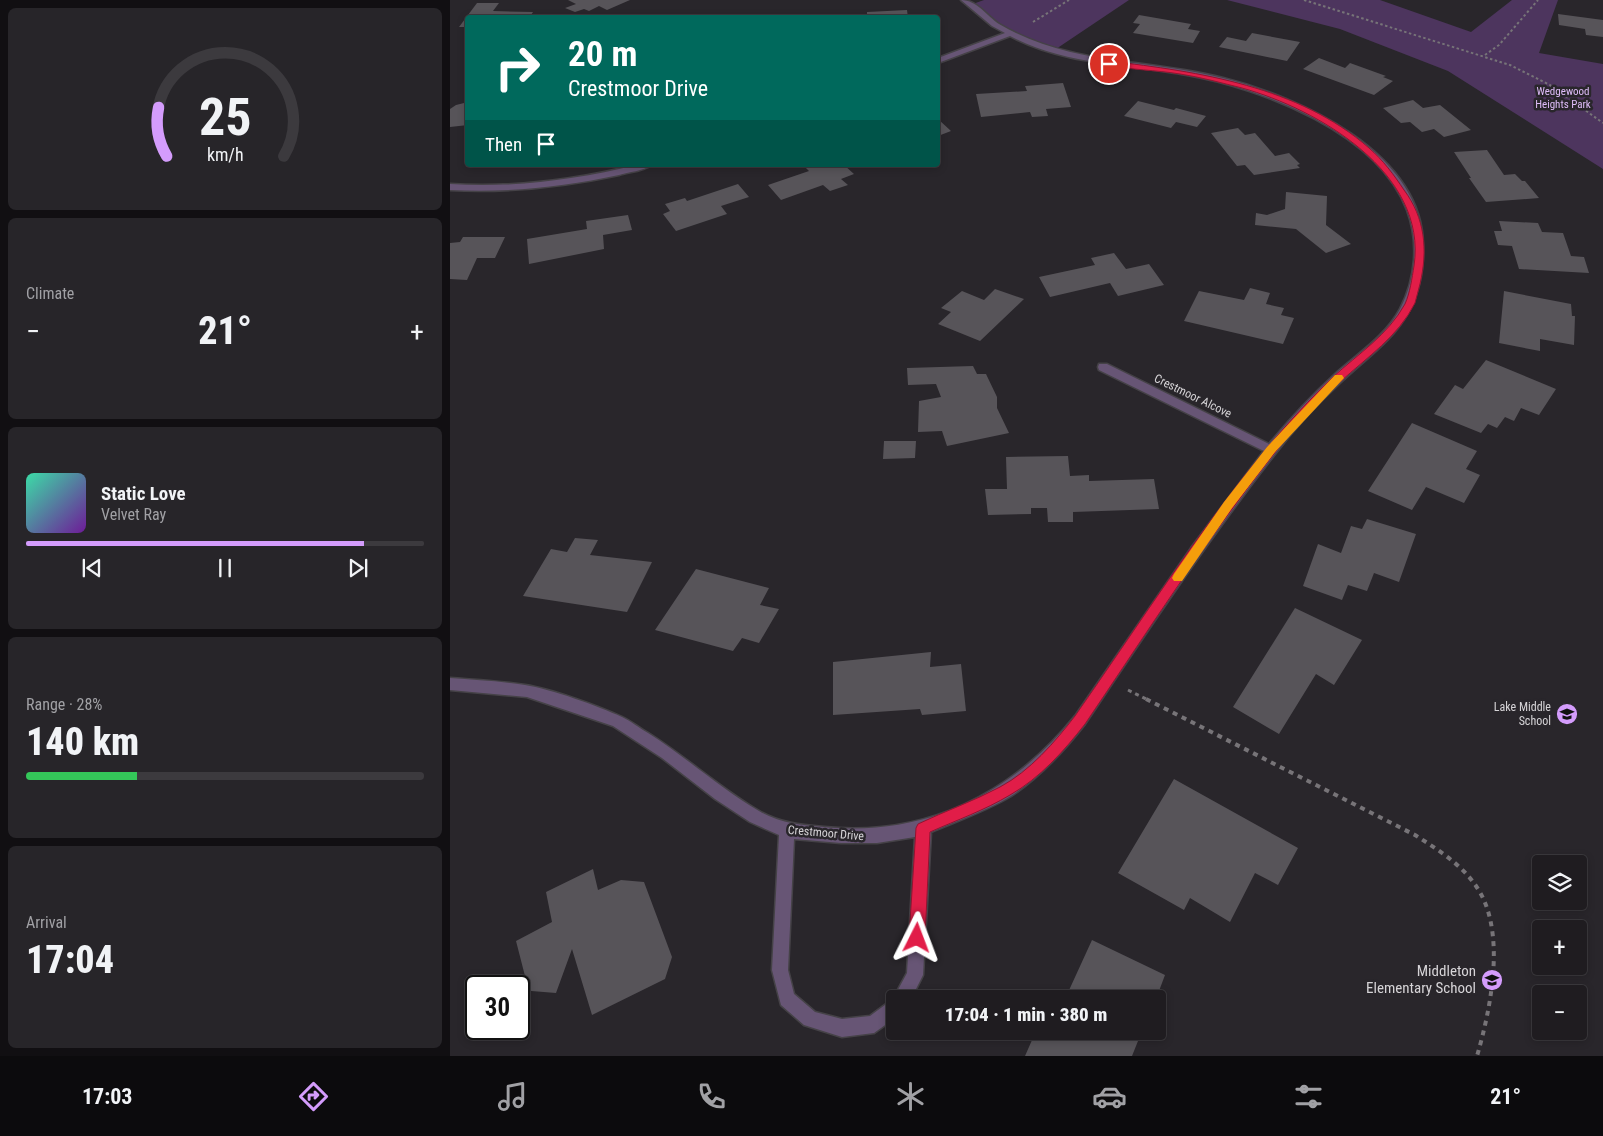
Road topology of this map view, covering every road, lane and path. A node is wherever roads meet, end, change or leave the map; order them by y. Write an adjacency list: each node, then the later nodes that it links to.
1 (965, 0): 6 (street, Crestmoor Drive)
2 (1069, 0): 5 (path)
3 (1304, 0): 7 (path)
4 (1538, 0): 7 (path)
5 (1031, 23)
6 (1008, 34): 8 (street); 13 (street, Crestmoor Drive)
7 (1484, 56): 9 (path)
8 (940, 60)
9 (1603, 123)
10 (638, 167): 11 (street)
11 (450, 186)
12 (1103, 367): 13 (street, Crestmoor Alcove)
13 (1271, 450): 14 (street, Crestmoor Drive)
14 (1108, 679): 16 (street, Crestmoor Drive); 20 (path)
15 (450, 684): 17 (street, Crestmoor Drive)
16 (923, 828): 17 (street, Crestmoor Drive); 18 (street)
17 (787, 831): 19 (street)
18 (907, 990)
19 (886, 1014)
20 (1477, 1056)

